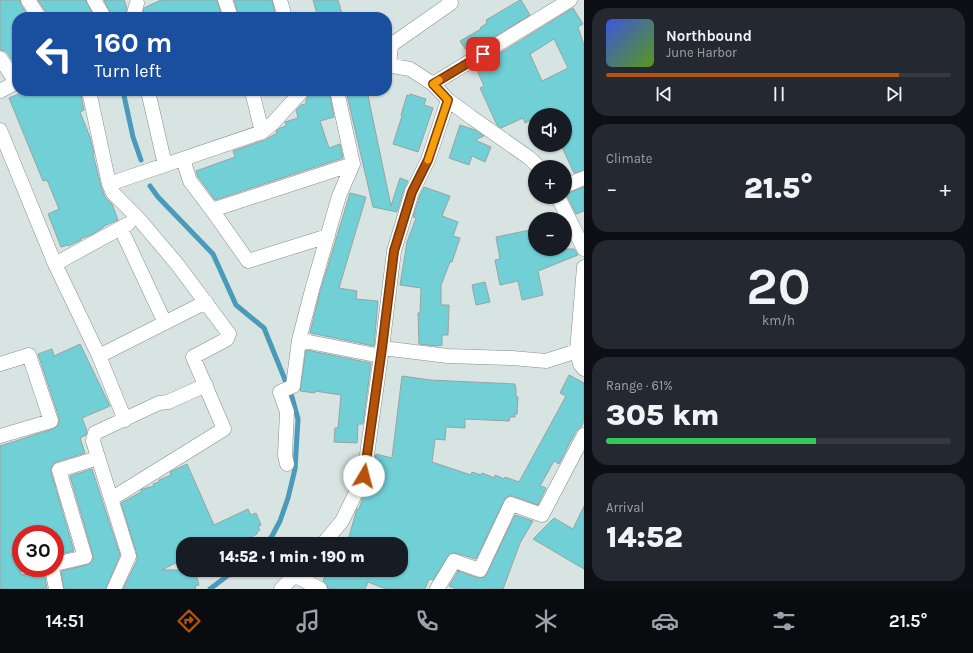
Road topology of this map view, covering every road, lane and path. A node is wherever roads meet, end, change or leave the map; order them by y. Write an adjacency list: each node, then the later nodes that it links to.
1 (28, 0): 7 (street)
2 (94, 0): 8 (street)
3 (225, 0): 9 (street)
4 (280, 0): 10 (street)
5 (449, 0): 11 (street)
6 (570, 0): 15 (street)
7 (36, 12)
8 (101, 12)
9 (229, 12)
10 (284, 12)
11 (392, 45)
12 (0, 58): 14 (street)
13 (392, 66): 15 (street)
14 (12, 75)
15 (433, 84): 23 (street)
16 (12, 85): 17 (street)
17 (0, 91)
18 (90, 96): 32 (street)
19 (149, 96): 29 (street)
20 (253, 96): 25 (street)
21 (297, 96): 25 (street)
22 (338, 96): 28 (street)
23 (448, 100): 27 (street); 45 (street)
24 (0, 130): 39 (street)
25 (262, 132): 26 (street)
26 (183, 159): 29 (street); 34 (street)
27 (531, 160)
28 (353, 164): 34 (street); 37 (street)
29 (165, 165): 32 (street)
30 (584, 178): 31 (street)
31 (572, 183)
32 (109, 184): 35 (street)
33 (562, 204): 38 (street)
34 (212, 210): 37 (street)
35 (138, 218): 36 (street); 41 (street)
36 (121, 229): 39 (street); 42 (street)
37 (328, 236): 43 (street)
38 (584, 249)
39 (55, 264): 46 (street)
40 (584, 267): 44 (street)
41 (206, 302): 42 (street); 49 (street)
42 (165, 323): 46 (street)
43 (299, 340): 45 (street); 54 (street)
44 (577, 351): 45 (street); 48 (street)
45 (382, 352): 56 (street)
46 (99, 356): 50 (street)
47 (0, 364): 51 (street)
48 (584, 370)
49 (206, 385): 50 (street); 55 (street)
50 (125, 420): 53 (street)
51 (0, 436)
52 (584, 436): 65 (street)
53 (98, 458): 55 (street); 57 (street)
54 (287, 464)
55 (112, 499): 62 (street)
56 (329, 537)
57 (64, 562)
58 (54, 577): 61 (street)
59 (293, 577): 63 (street)
60 (303, 577): 64 (street)
61 (56, 589)
62 (114, 589)
63 (281, 589)
64 (320, 589)
65 (437, 589)

